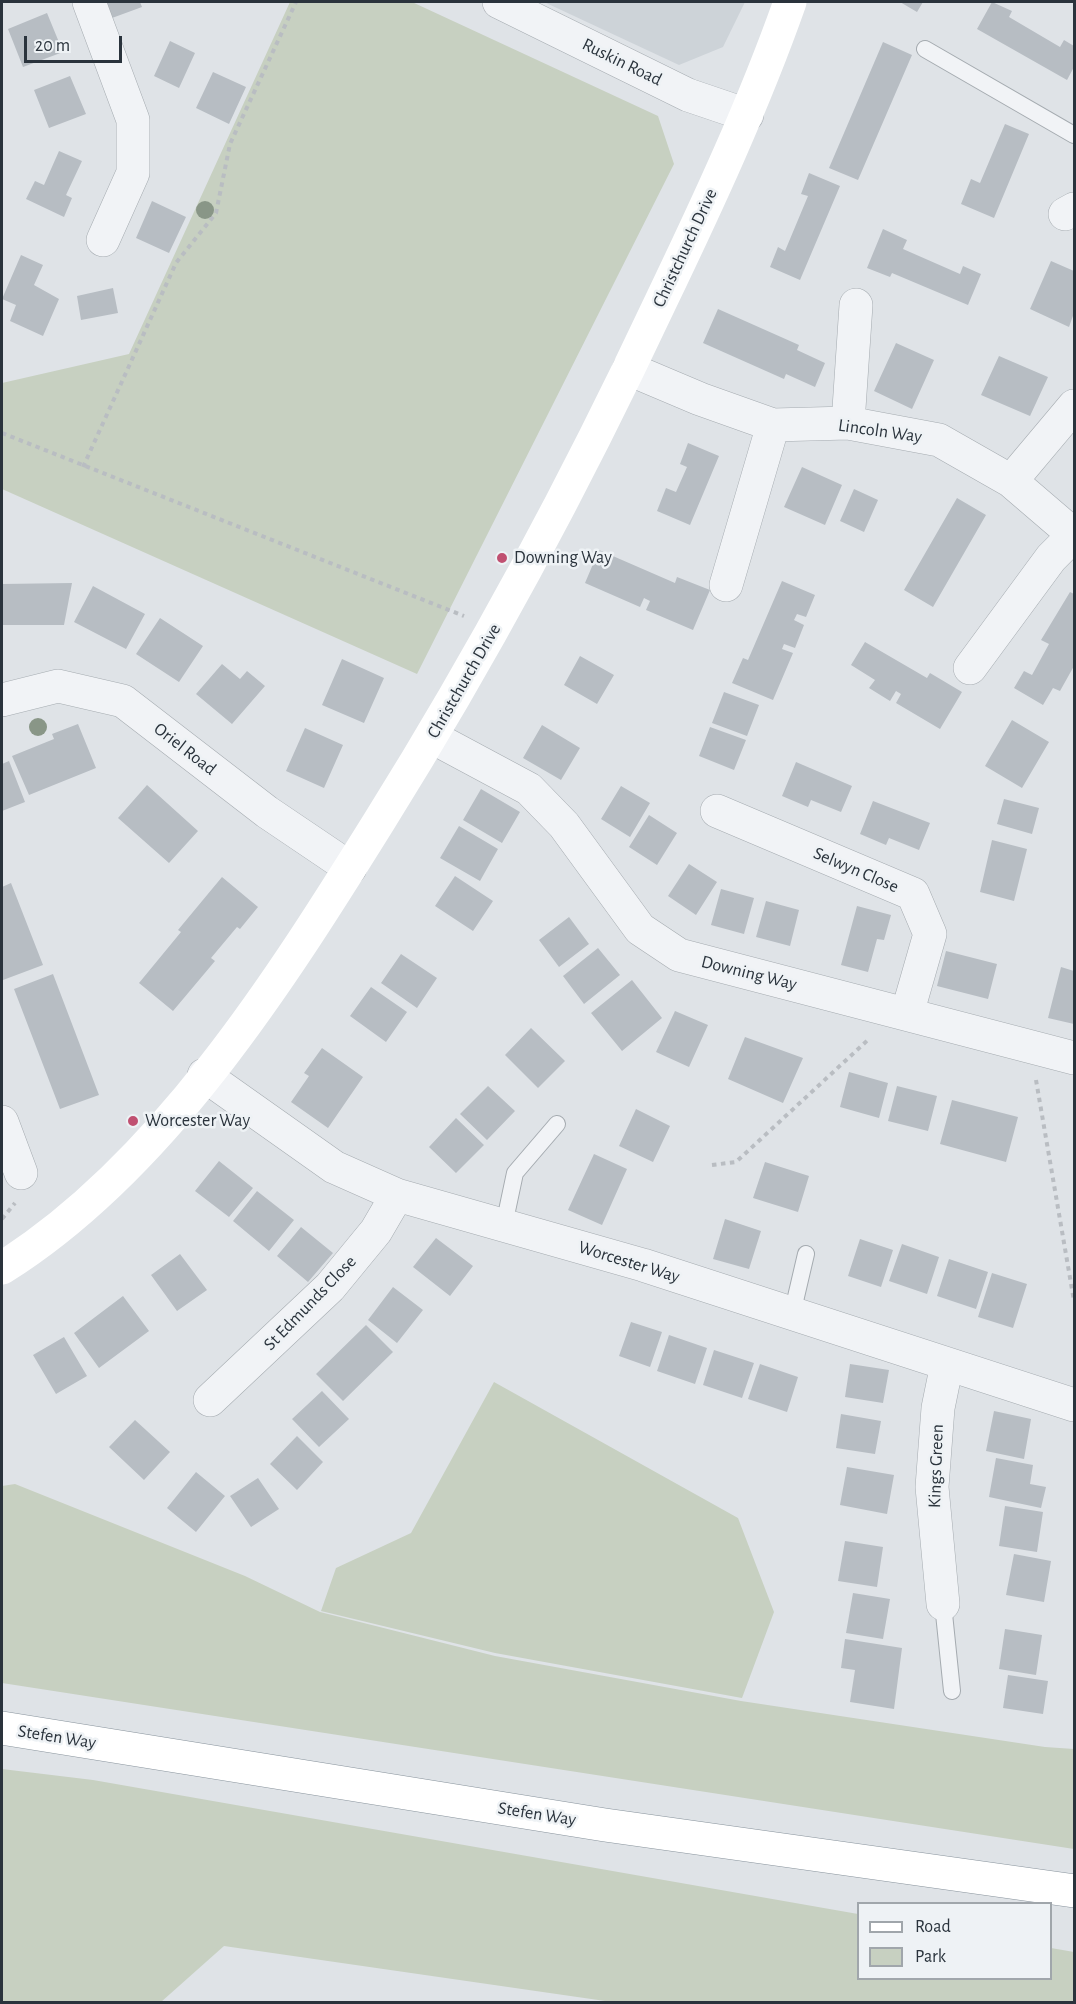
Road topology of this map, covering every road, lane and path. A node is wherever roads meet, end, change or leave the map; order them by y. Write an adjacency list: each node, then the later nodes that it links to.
1 (89, 2): 8 (street)
2 (296, 2): 15 (path)
3 (500, 2): 6 (street, Ruskin Road)
4 (790, 2): 6 (main road, Christchurch Drive)
5 (925, 50): 7 (lane)
6 (747, 115): 10 (main road, Christchurch Drive)
7 (1074, 135)
8 (103, 240)
9 (856, 305): 12 (street)
10 (629, 369): 13 (street, Lincoln Way); 19 (main road, Christchurch Drive)
11 (1074, 406): 16 (street)
12 (848, 423): 13 (street, Lincoln Way); 16 (street, Lincoln Way)
13 (773, 425): 18 (street)
14 (2, 433): 15 (path)
15 (82, 467): 19 (path)
16 (1011, 481): 17 (street, Lincoln Way)
17 (1074, 535): 20 (street)
18 (726, 585)
19 (495, 629): 22 (main road, Christchurch Drive)
20 (970, 668)
21 (2, 700): 24 (street, Oriel Road)
22 (432, 737): 24 (main road, Christchurch Drive); 25 (street, Downing Way)
23 (717, 811): 25 (street, Selwyn Close)
24 (350, 868): 28 (main road, Christchurch Drive)
25 (894, 1010): 26 (street, Downing Way); 31 (path)
26 (1040, 1049): 27 (street, Downing Way); 37 (path)
27 (1074, 1058)
28 (204, 1076): 33 (street, Worcester Way); 36 (main road, Christchurch Drive)
29 (2, 1122): 32 (street)
30 (557, 1124): 34 (lane)
31 (712, 1165)
32 (21, 1173)
33 (397, 1195): 34 (street, Worcester Way); 40 (street, St Edmunds Close)
34 (504, 1225): 38 (street, Worcester Way)
35 (806, 1254): 38 (lane)
36 (2, 1268)
37 (1074, 1301)
38 (792, 1314): 39 (street, Worcester Way)
39 (946, 1364): 41 (street, Worcester Way); 42 (street, Kings Green)
40 (210, 1400)
41 (1074, 1405)
42 (943, 1604): 43 (lane)
43 (952, 1690)
44 (2, 1728): 45 (main road, Stefen Way)
45 (1074, 1891)

